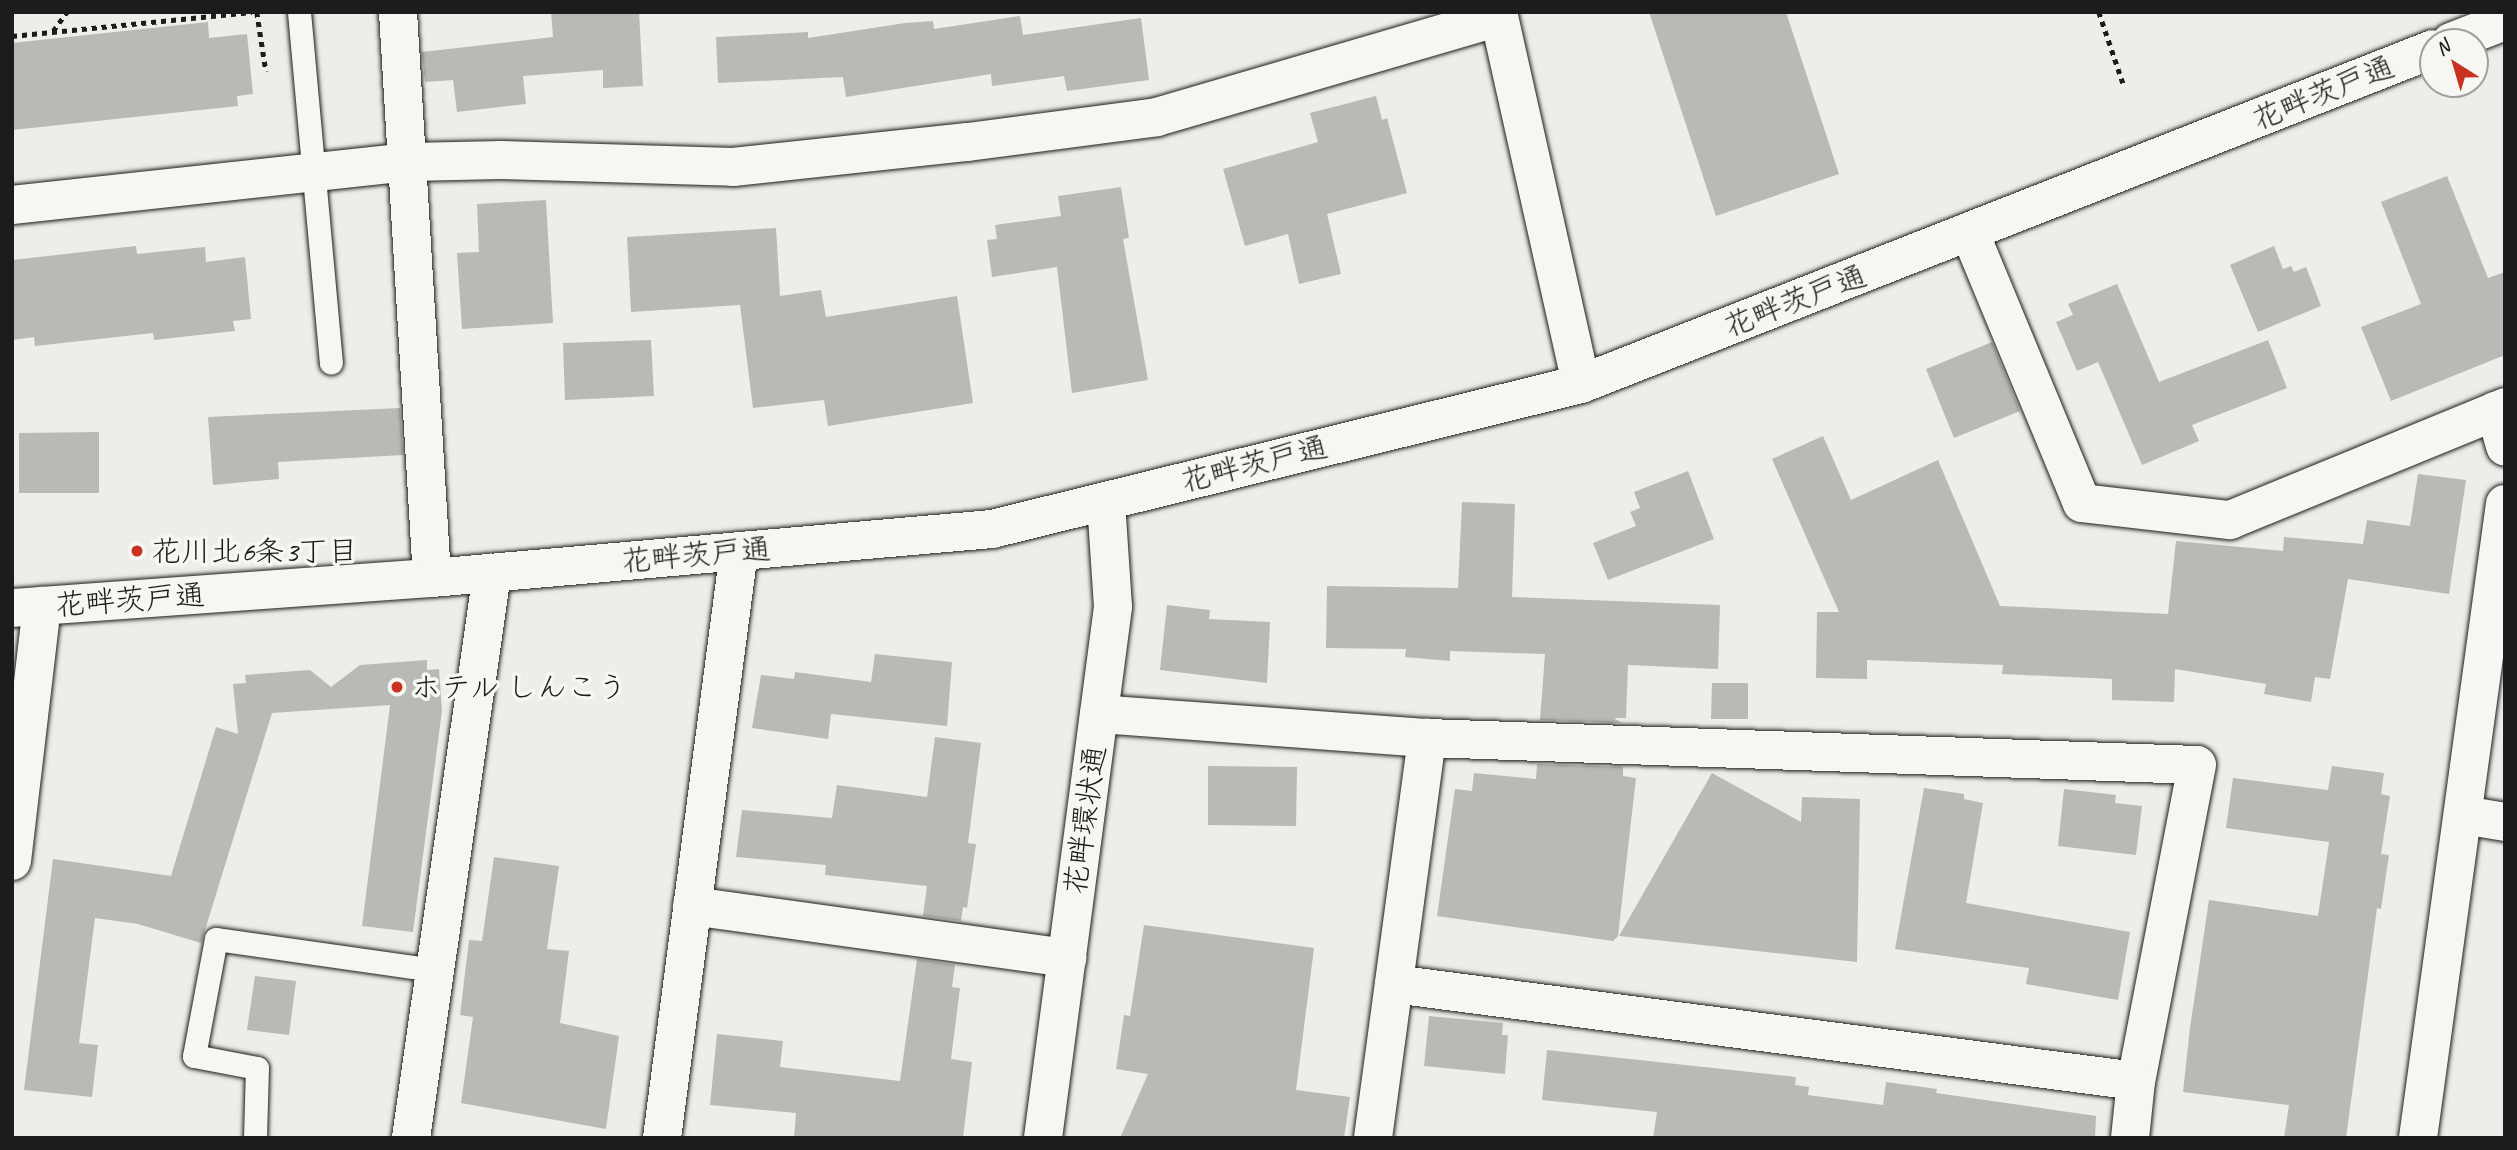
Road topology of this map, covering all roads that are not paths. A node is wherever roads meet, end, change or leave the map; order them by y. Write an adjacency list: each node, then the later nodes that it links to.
1 (299, 12): 8 (lane)
2 (398, 12): 7 (street)
3 (1498, 15): 7 (street); 12 (street)
4 (2505, 20): 5 (street)
5 (2485, 28)
6 (2419, 55): 10 (street, 花畔茨戸通)
7 (410, 162): 8 (street); 18 (street)
8 (314, 172): 9 (street); 11 (lane)
9 (12, 205)
10 (1970, 233): 12 (street, 花畔茨戸通); 13 (street)
11 (331, 363)
12 (1581, 384): 14 (street, 花畔茨戸通)
13 (2501, 422)
14 (1106, 501): 16 (street, 花畔茨戸通); 20 (street, 花畔環状通)
15 (2505, 504): 22 (street)
16 (739, 551): 17 (street, 花畔茨戸通); 25 (street)
17 (492, 573): 18 (street, 花畔茨戸通); 27 (street)
18 (432, 578): 19 (street, 花畔茨戸通)
19 (27, 607): 24 (street)
20 (1099, 714): 21 (street); 26 (street, 花畔環状通)
21 (1427, 738): 28 (street); 29 (street)
22 (2463, 815): 23 (street); 36 (street)
23 (2505, 822)
24 (12, 861)
25 (692, 906): 26 (street); 32 (street)
26 (1067, 958): 33 (street, 花畔環状通)
27 (435, 971): 30 (lane); 31 (street)
28 (1394, 984): 29 (street); 34 (street)
29 (2136, 1082): 35 (street)
30 (255, 1138)
31 (411, 1138)
32 (662, 1138)
33 (1043, 1138)
34 (1373, 1138)
35 (2130, 1138)
36 (2418, 1138)

